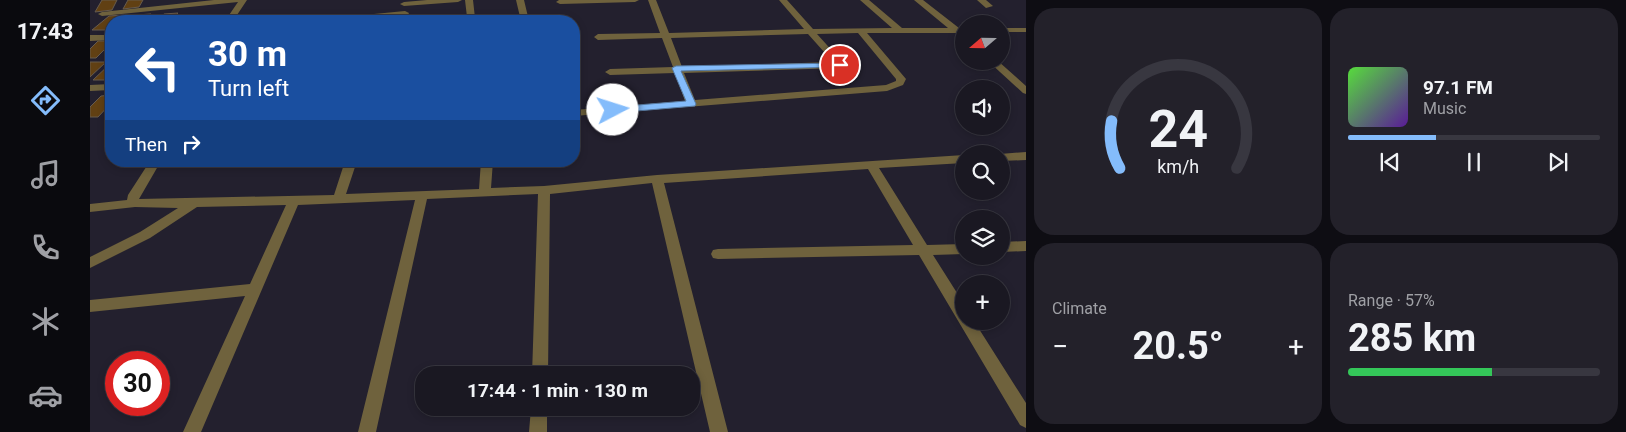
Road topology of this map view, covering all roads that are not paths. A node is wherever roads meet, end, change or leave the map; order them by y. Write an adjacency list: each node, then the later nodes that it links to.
1 (236, 0): 15 (street)
2 (243, 0): 16 (street)
3 (458, 0): 12 (street)
4 (469, 0): 18 (street)
5 (520, 0): 19 (street)
6 (635, 0): 13 (street)
7 (652, 0): 27 (street)
8 (783, 0): 26 (street)
9 (864, 0): 22 (street)
10 (918, 0): 20 (street)
11 (980, 0): 14 (street)
12 (404, 2): 17 (street)
13 (560, 2)
14 (989, 6)
15 (102, 14)
16 (233, 15)
17 (406, 15)
18 (471, 15)
19 (524, 15)
20 (955, 27)
21 (860, 30): 22 (street); 26 (street); 37 (street)
22 (899, 30): 25 (street)
23 (1010, 30): 24 (street)
24 (1026, 30)
25 (955, 31)
26 (812, 32): 27 (street); 31 (street)
27 (667, 36): 28 (street); 31 (street)
28 (598, 37)
29 (90, 38): 30 (street)
30 (105, 38)
31 (676, 68): 33 (street); 37 (street)
32 (1002, 70): 36 (street)
33 (610, 72)
34 (105, 87): 35 (street)
35 (90, 88)
36 (1026, 91)
37 (692, 104): 38 (street)
38 (580, 113)
39 (1026, 156): 40 (street)
40 (1010, 157)
41 (955, 159): 42 (street)
42 (871, 164): 46 (street); 58 (street)
43 (152, 167): 52 (street)
44 (349, 167): 50 (street)
45 (487, 167): 48 (street)
46 (658, 179): 47 (street); 71 (street)
47 (544, 190): 48 (street); 65 (street)
48 (486, 192): 49 (street)
49 (422, 195): 50 (street); 69 (street)
50 (339, 199): 51 (street)
51 (294, 202): 53 (street); 61 (street)
52 (135, 203): 53 (street); 54 (street)
53 (195, 204): 60 (street)
54 (90, 208)
55 (1026, 246): 56 (street)
56 (1010, 247)
57 (955, 249): 58 (street)
58 (923, 250): 59 (street); 62 (street)
59 (718, 254)
60 (90, 263)
61 (256, 289): 63 (street); 68 (street)
62 (955, 302)
63 (90, 306)
64 (972, 330): 67 (street)
65 (540, 366)
66 (539, 416): 70 (street)
67 (1026, 418)
68 (192, 432)
69 (367, 432)
70 (538, 432)
71 (719, 432)

